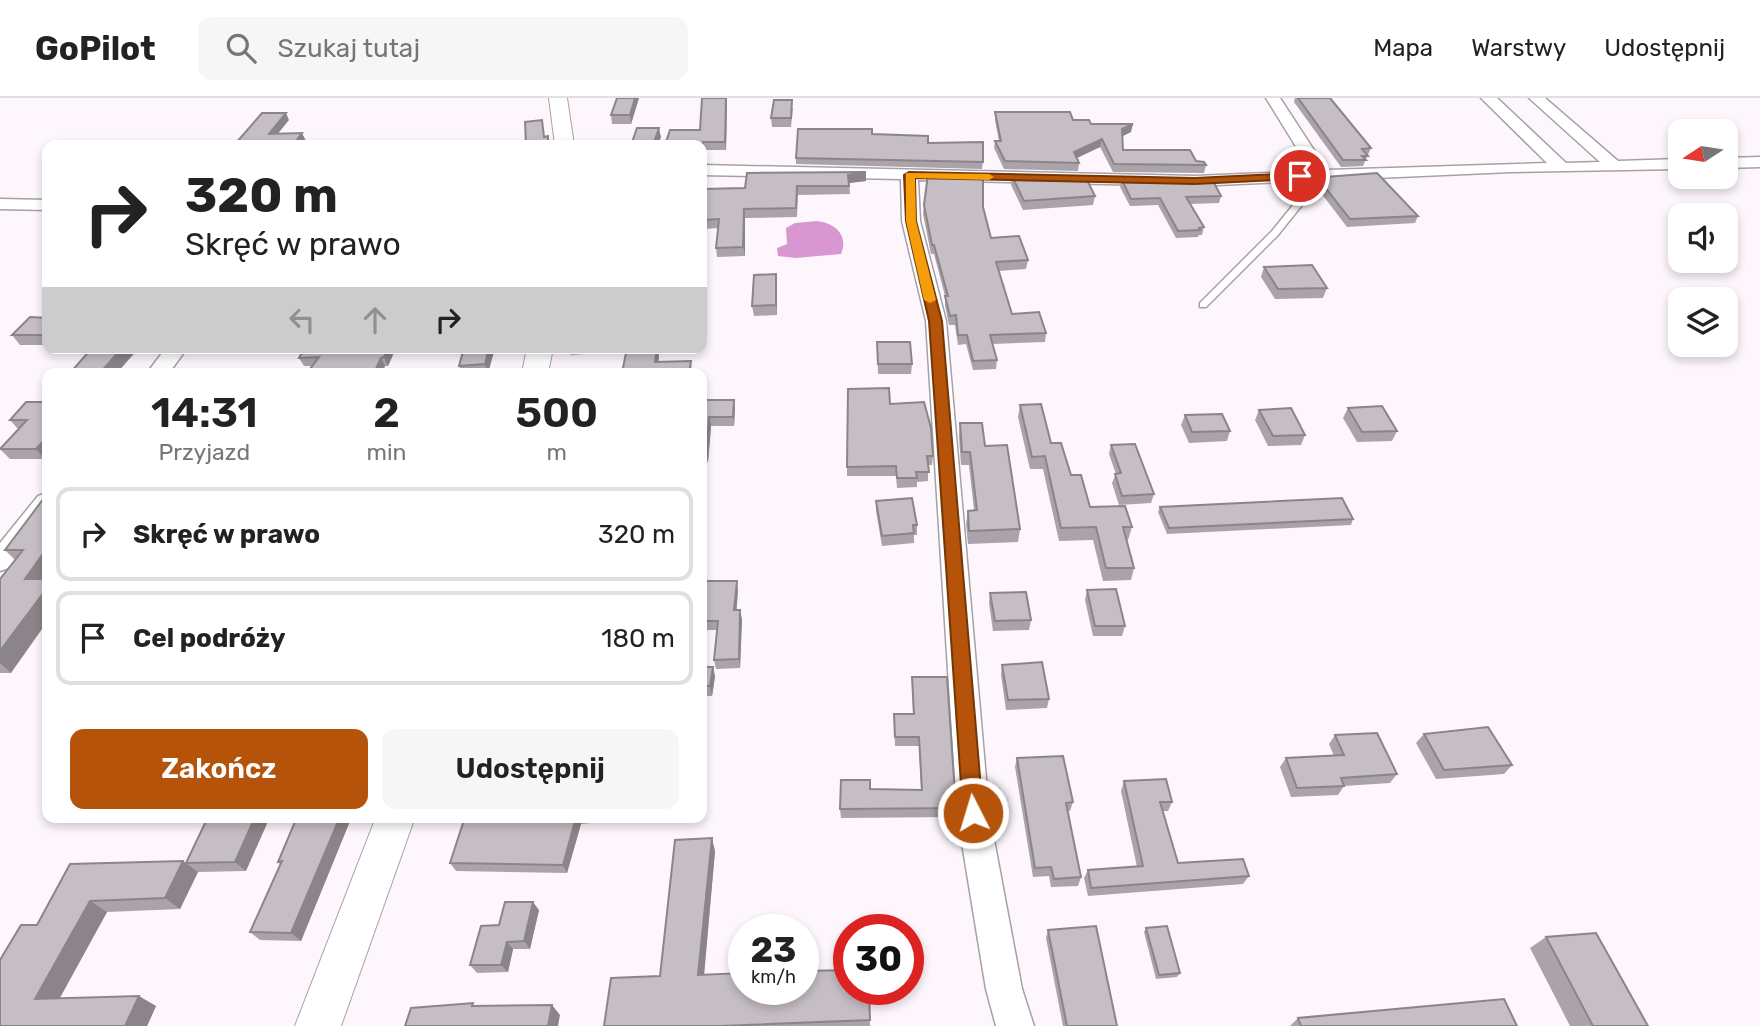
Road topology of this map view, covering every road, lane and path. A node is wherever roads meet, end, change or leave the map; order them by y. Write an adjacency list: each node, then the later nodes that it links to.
1 (558, 98): 5 (street)
2 (1273, 98): 13 (street)
3 (1488, 98): 10 (street)
4 (1536, 98): 9 (street)
5 (564, 140)
6 (1760, 162): 7 (street)
7 (1738, 163)
8 (1668, 164): 9 (street)
9 (1613, 165): 10 (street)
10 (1562, 168): 13 (street)
11 (707, 170): 12 (street)
12 (909, 175): 13 (street); 23 (street)
13 (1322, 175): 16 (lane)
14 (0, 204): 15 (street)
15 (42, 205)
16 (1203, 305)
17 (172, 354): 18 (street)
18 (162, 368)
19 (42, 508): 20 (street)
20 (0, 561)
21 (394, 823): 22 (street)
22 (318, 1026)
23 (1015, 1026)

